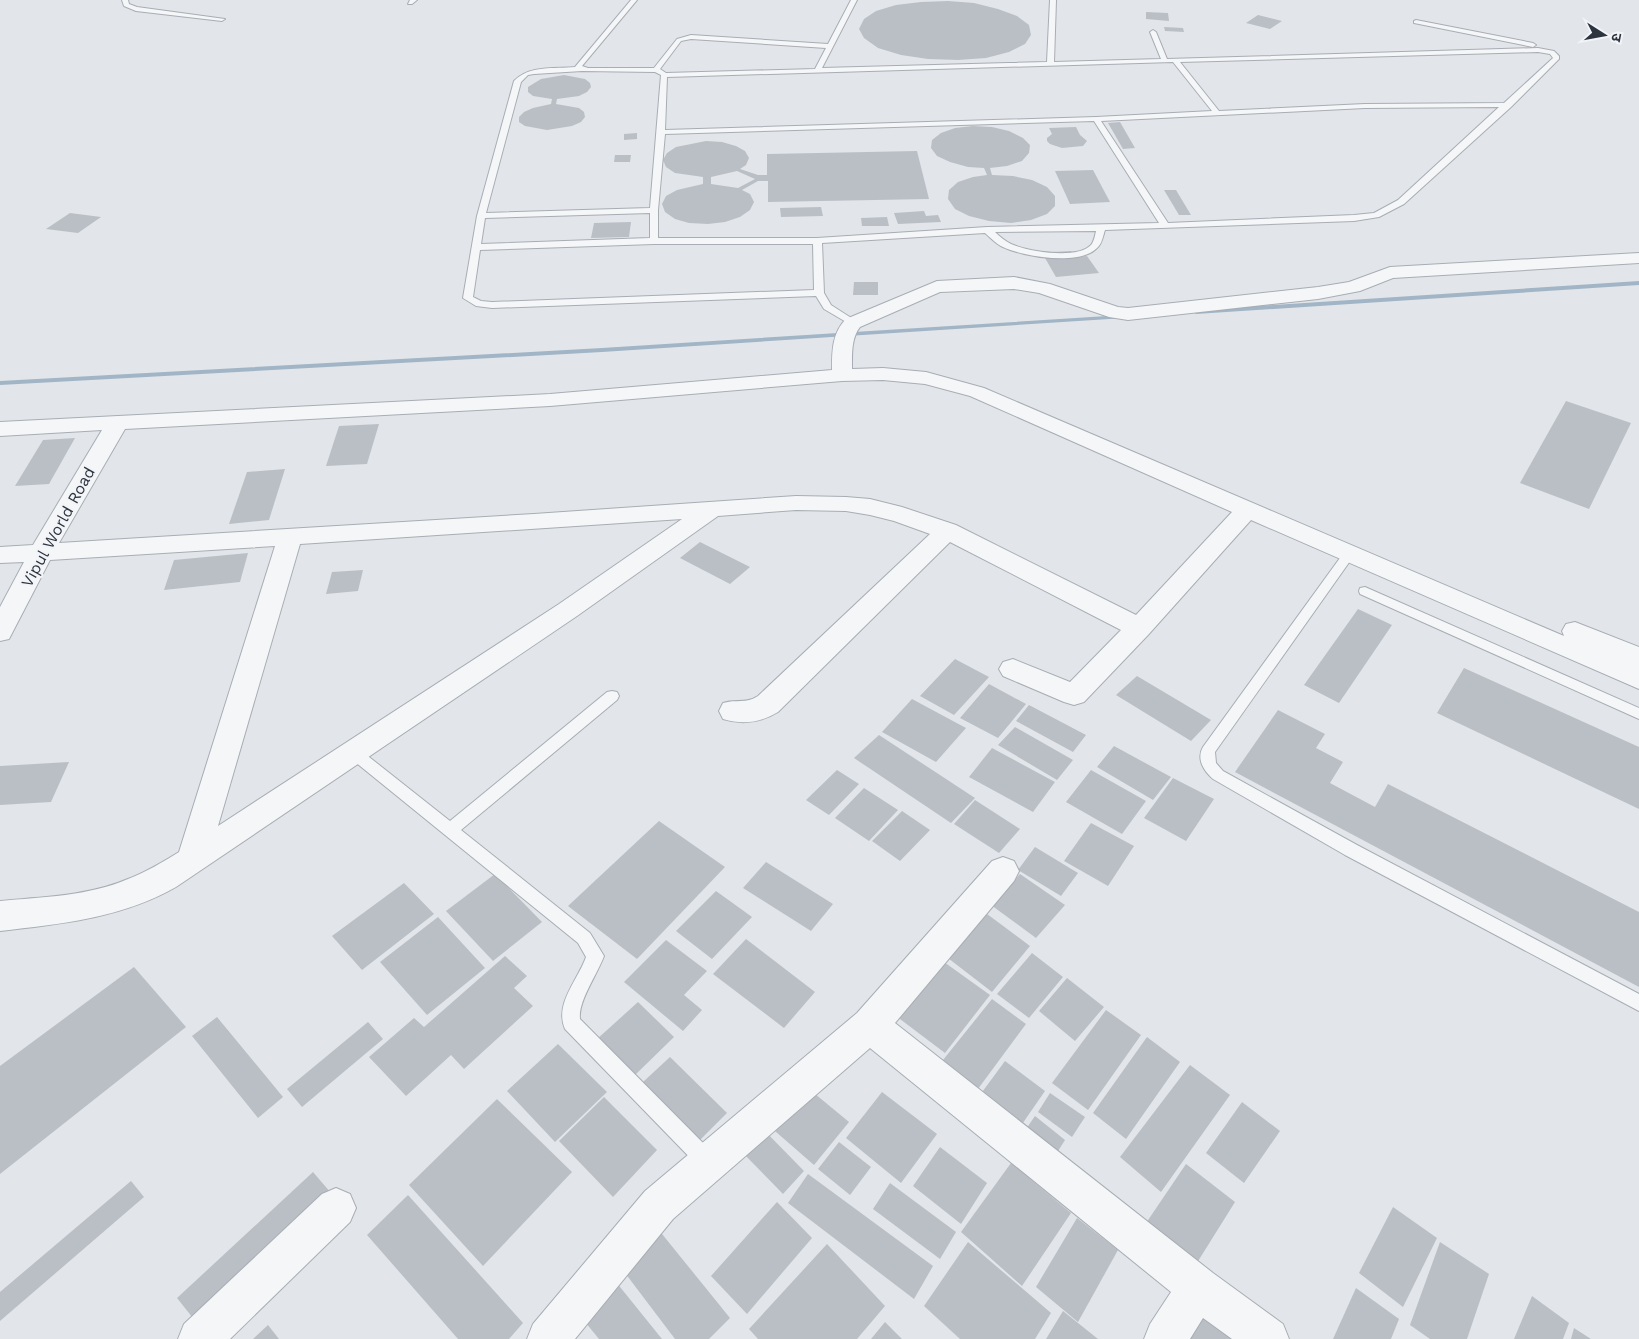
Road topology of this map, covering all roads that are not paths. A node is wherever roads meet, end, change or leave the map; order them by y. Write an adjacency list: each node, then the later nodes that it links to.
1 (126, 0): 5 (lane)
2 (634, 0): 13 (lane)
3 (854, 0): 8 (lane)
4 (1053, 0): 12 (lane)
5 (222, 19)
6 (1416, 22): 9 (lane)
7 (1154, 32): 10 (lane)
8 (830, 46): 14 (lane); 15 (lane)
9 (1549, 51): 11 (lane); 17 (lane)
10 (1165, 61): 11 (lane); 12 (lane)
11 (1175, 61): 18 (lane)
12 (1050, 64): 15 (lane)
13 (581, 69): 14 (lane); 22 (lane)
14 (656, 70): 16 (lane)
15 (818, 70): 16 (lane)
16 (664, 75): 20 (lane)
17 (1508, 106): 18 (lane); 23 (lane)
18 (1218, 113): 19 (lane)
19 (1096, 119): 20 (lane); 23 (lane)
20 (662, 132): 21 (lane)
21 (654, 210): 22 (lane); 26 (lane)
22 (481, 216): 28 (lane)
23 (1165, 225): 24 (lane)
24 (1101, 228): 25 (lane); 25 (lane)
25 (987, 230): 27 (lane)
26 (654, 241): 27 (lane); 28 (lane)
27 (817, 241): 30 (lane)
28 (475, 247): 30 (lane)
29 (1639, 258): 31 (street)
30 (820, 293): 31 (lane)
31 (846, 345): 32 (street); 35 (street); 44 (street)
32 (118, 422): 33 (street); 38 (street, Vipul World Road)
33 (0, 429)
34 (712, 510): 36 (street); 37 (street); 50 (street)
35 (1247, 510): 39 (street); 42 (street)
36 (947, 531): 42 (street); 48 (street)
37 (290, 536): 38 (street); 52 (street)
38 (42, 551): 40 (street); 43 (street, Vipul World Road)
39 (1349, 554): 46 (street); 55 (lane)
40 (0, 555)
41 (1365, 591): 49 (lane)
42 (1139, 628): 45 (street)
43 (0, 632)
44 (1639, 658)
45 (1013, 669)
46 (1639, 679)
47 (612, 696): 51 (lane)
48 (733, 711)
49 (1639, 714)
50 (354, 752): 51 (lane); 52 (street)
51 (450, 830): 57 (lane)
52 (192, 860): 54 (street)
53 (1003, 871): 56 (street)
54 (0, 916)
55 (1639, 1003)
56 (870, 1025): 57 (street); 59 (street)
57 (709, 1163): 61 (street)
58 (336, 1208): 60 (street)
59 (1198, 1288): 62 (street); 63 (street)
60 (199, 1339)
61 (548, 1339)
62 (1165, 1339)
63 (1268, 1339)

